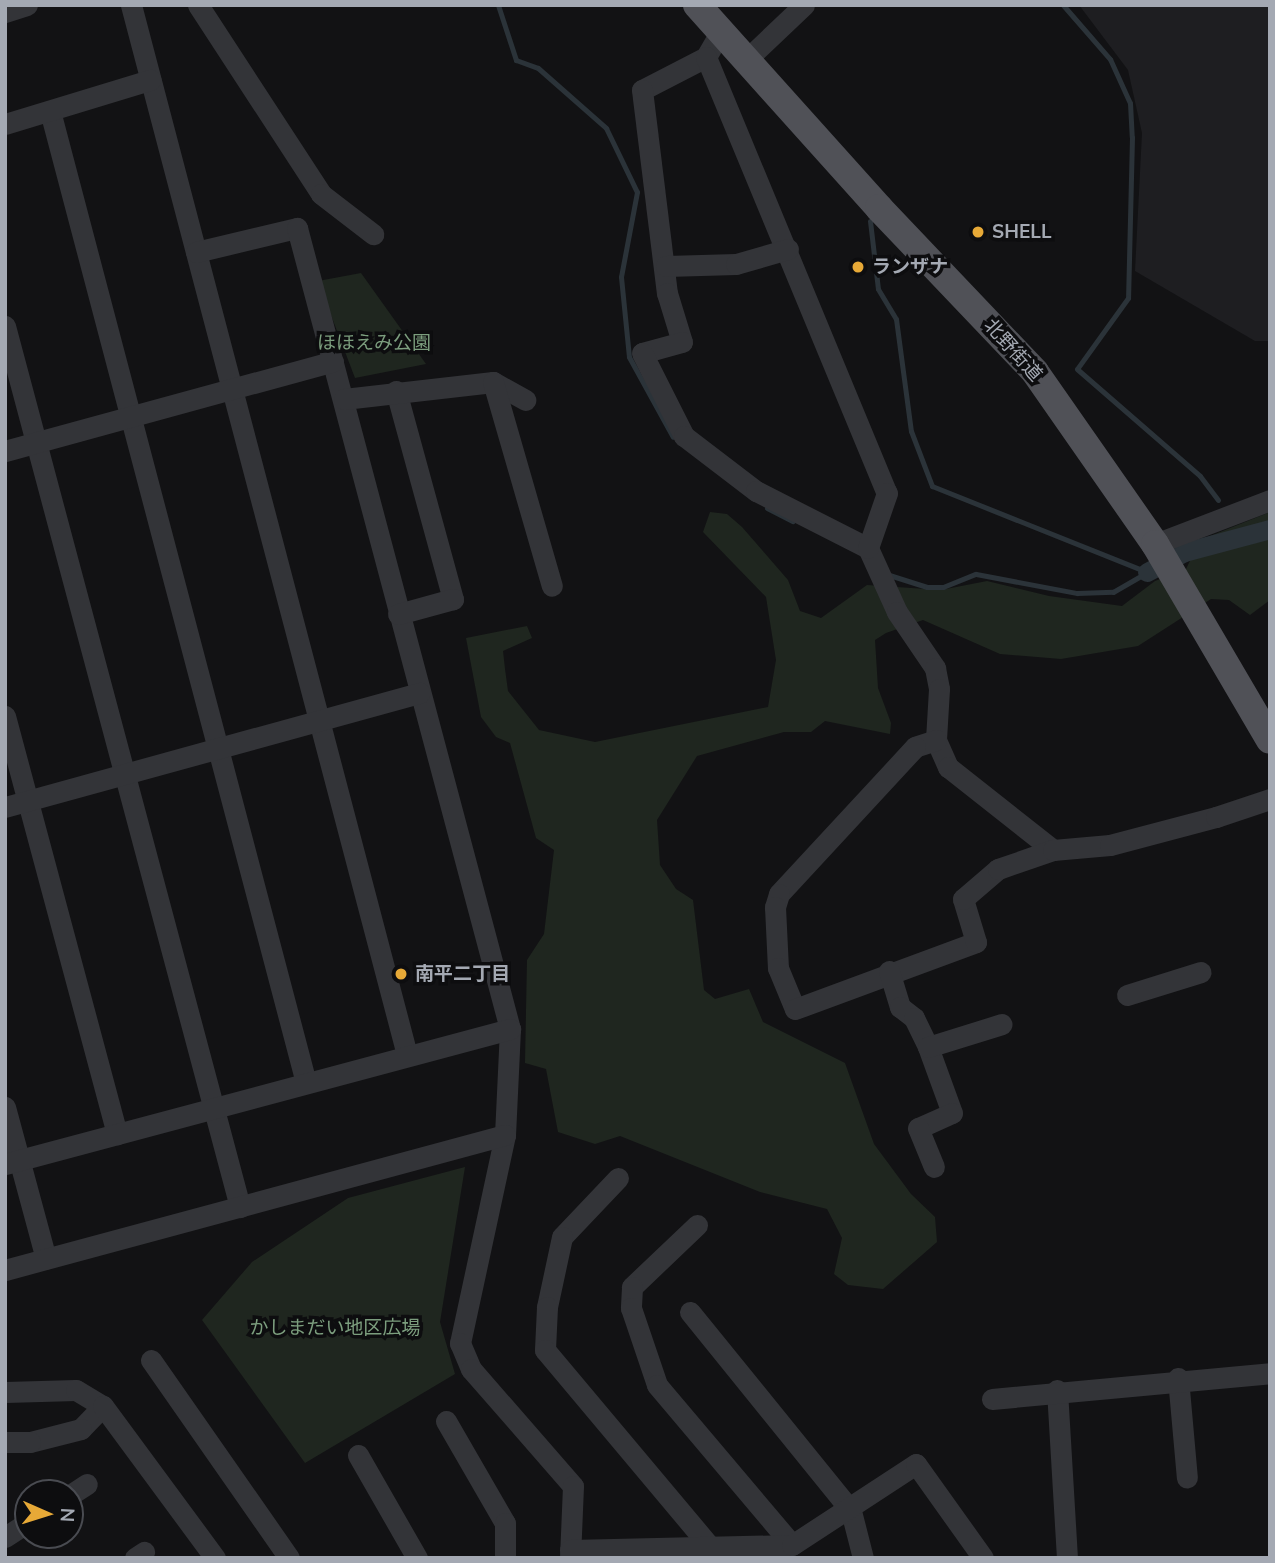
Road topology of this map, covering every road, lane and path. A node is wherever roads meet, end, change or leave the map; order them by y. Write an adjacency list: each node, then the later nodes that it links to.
1 (27, 5): 6 (street)
2 (131, 5): 10 (street)
3 (198, 5): 13 (street)
4 (696, 5): 7 (main road, 北野街道)
5 (804, 5): 9 (street)
6 (5, 12)
7 (721, 31): 8 (street); 9 (main road, 北野街道)
8 (706, 57): 14 (street); 16 (street)
9 (746, 60): 28 (main road, 北野街道)
10 (150, 80): 11 (street); 15 (street)
11 (50, 111): 12 (street); 24 (street)
12 (5, 124)
13 (373, 234)
14 (789, 249): 16 (street); 29 (street)
15 (196, 252): 18 (street); 20 (street)
16 (666, 266): 29 (street)
17 (5, 326): 25 (street)
18 (333, 361): 20 (street); 22 (street)
19 (493, 382): 21 (street); 23 (street); 30 (street)
20 (232, 389): 24 (street); 34 (street)
21 (396, 391): 22 (street); 31 (street)
22 (344, 399): 31 (street)
23 (525, 400)
24 (132, 416): 25 (street); 37 (street)
25 (36, 442): 26 (street); 38 (street)
26 (5, 451)
27 (1270, 500): 28 (street)
28 (1162, 557): 36 (main road, 北野街道)
29 (874, 562): 35 (street)
30 (552, 586)
31 (398, 614): 32 (street)
32 (420, 693): 34 (street); 47 (street)
33 (5, 716): 40 (street)
34 (319, 720): 37 (street); 49 (street)
35 (936, 740): 42 (street); 43 (street)
36 (1270, 740)
37 (220, 748): 38 (street); 50 (street)
38 (125, 774): 40 (street); 52 (street)
39 (1270, 799): 42 (street)
40 (27, 801): 41 (street); 53 (street)
41 (5, 807)
42 (1053, 850): 43 (street)
43 (889, 971): 48 (street)
44 (1201, 972): 45 (street)
45 (1127, 995)
46 (1002, 1024): 48 (street)
47 (510, 1028): 49 (street); 54 (street)
48 (928, 1047): 56 (street)
49 (408, 1055): 50 (street)
50 (306, 1083): 52 (street)
51 (5, 1107): 55 (street)
52 (211, 1108): 53 (street); 58 (street)
53 (117, 1134): 55 (street)
54 (505, 1135): 58 (street); 77 (street)
55 (12, 1162): 60 (street)
56 (934, 1167)
57 (618, 1178): 75 (street)
58 (240, 1207): 60 (street)
59 (697, 1225): 76 (street)
60 (46, 1259): 61 (street)
61 (5, 1269)
62 (690, 1312): 74 (street)
63 (151, 1360): 80 (street)
64 (1270, 1373): 65 (street)
65 (1178, 1378): 66 (street); 73 (street)
66 (1057, 1390): 68 (street); 85 (street)
67 (5, 1392): 69 (street)
68 (992, 1399)
69 (103, 1406): 71 (street); 79 (street)
70 (446, 1421): 82 (street)
71 (5, 1442)
72 (358, 1455): 81 (street)
73 (1187, 1478)
74 (850, 1511): 76 (street); 83 (street); 84 (street)
75 (713, 1550): 76 (street); 78 (street)
76 (792, 1551)
77 (570, 1554): 78 (street)
78 (685, 1554)
79 (215, 1558)
80 (289, 1558)
81 (417, 1558)
82 (505, 1558)
83 (863, 1558)
84 (983, 1558)
85 (1067, 1558)

